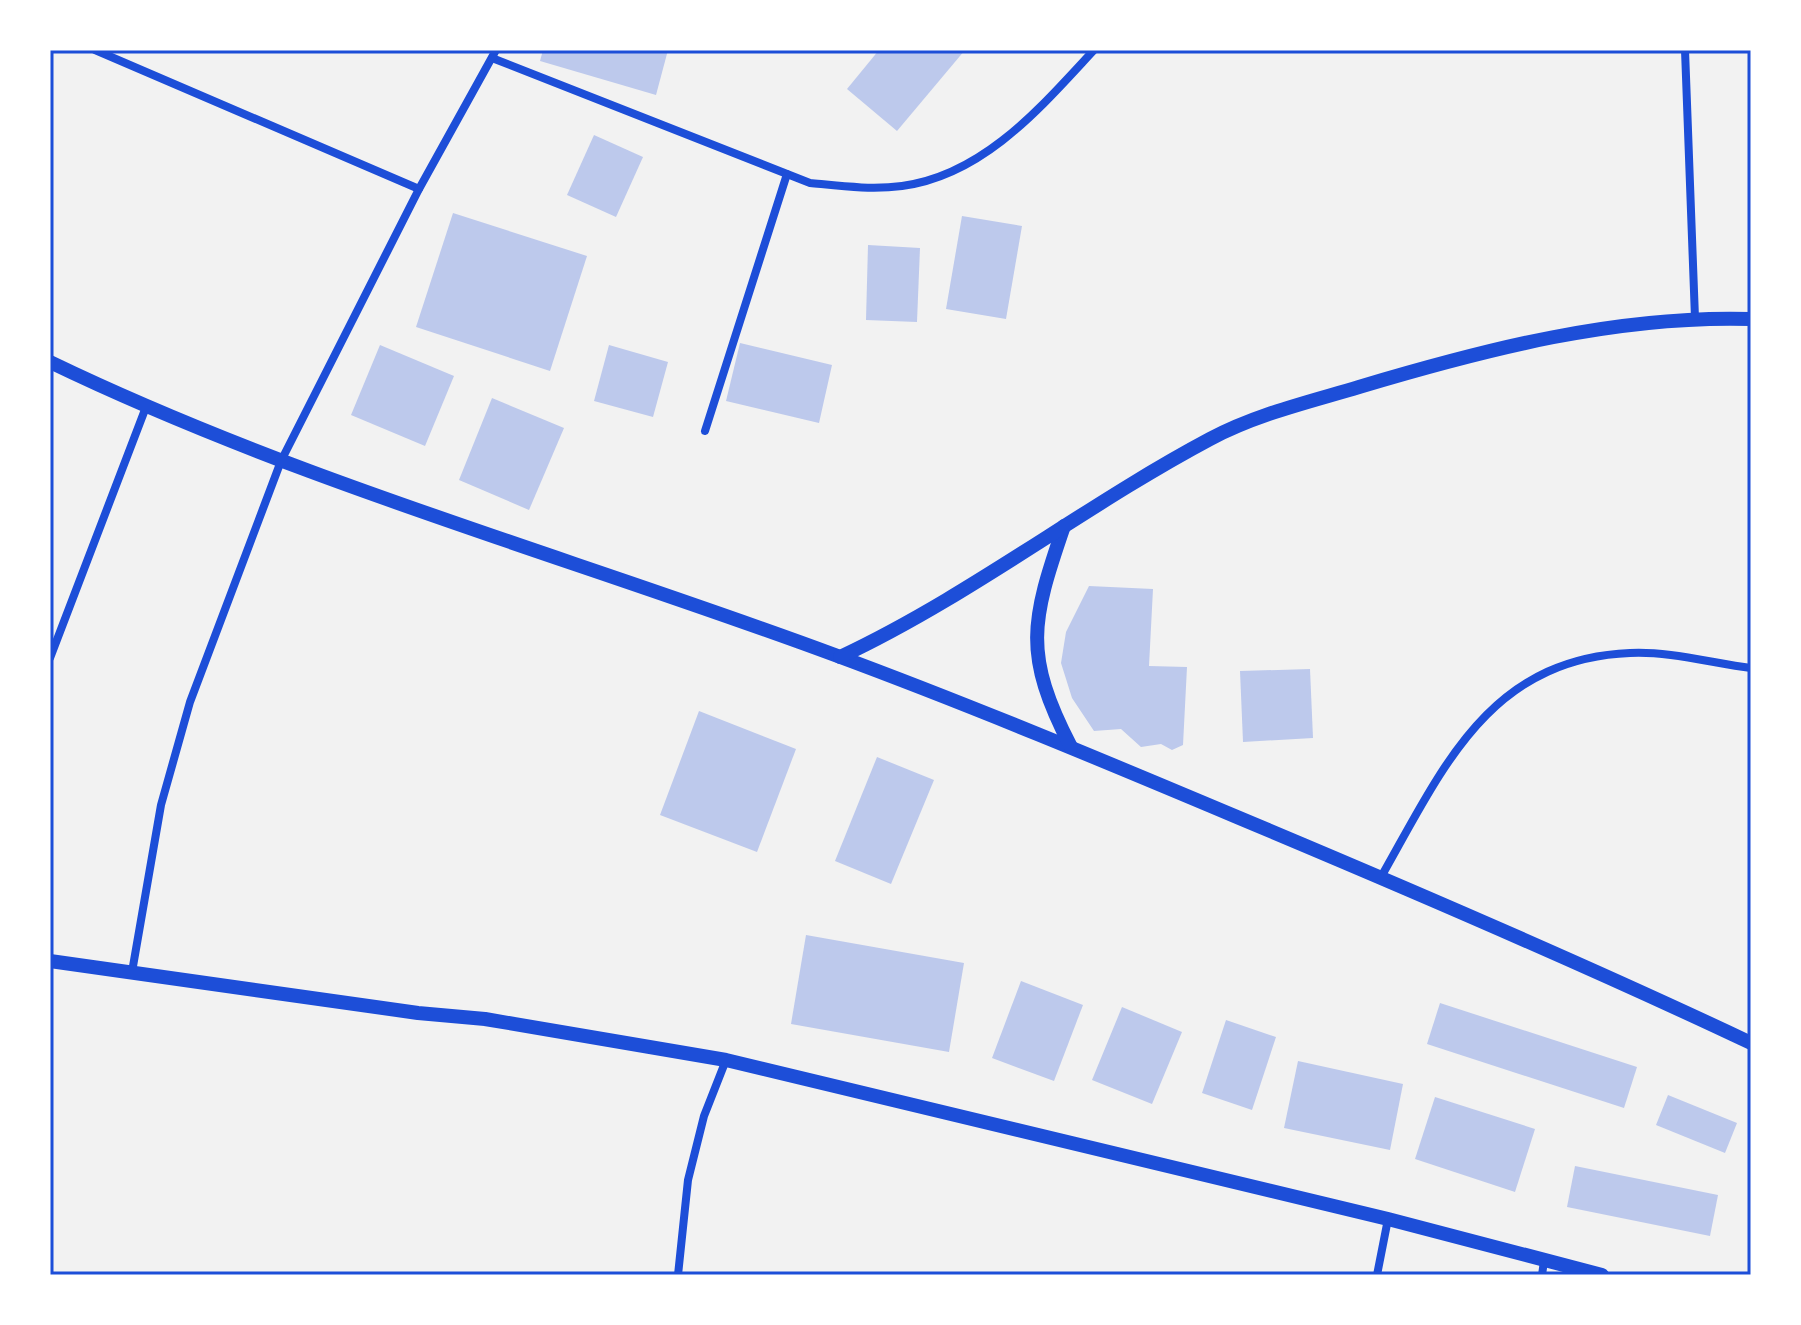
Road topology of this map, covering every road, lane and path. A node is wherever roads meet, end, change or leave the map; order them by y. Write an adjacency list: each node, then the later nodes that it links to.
1 (95, 50): 6 (street)
2 (1094, 50): 5 (street)
3 (1685, 50): 7 (street)
4 (494, 54): 5 (street); 6 (street)
5 (787, 174): 11 (street)
6 (419, 189): 12 (street)
7 (1695, 318): 8 (street); 13 (street)
8 (1751, 319)
9 (50, 362): 10 (street)
10 (146, 407): 12 (street); 15 (street)
11 (705, 431)
12 (281, 461): 14 (street); 20 (street)
13 (1064, 526): 14 (street); 17 (street)
14 (840, 657): 17 (street)
15 (50, 658)
16 (1751, 668): 18 (street)
17 (1071, 747): 18 (street)
18 (1381, 877): 21 (street)
19 (50, 961): 20 (street)
20 (132, 972): 22 (street)
21 (1751, 1043)
22 (726, 1060): 23 (street); 25 (street)
23 (1388, 1219): 24 (street); 26 (street)
24 (1543, 1268): 27 (street)
25 (678, 1275)
26 (1377, 1275)
27 (1602, 1275)

